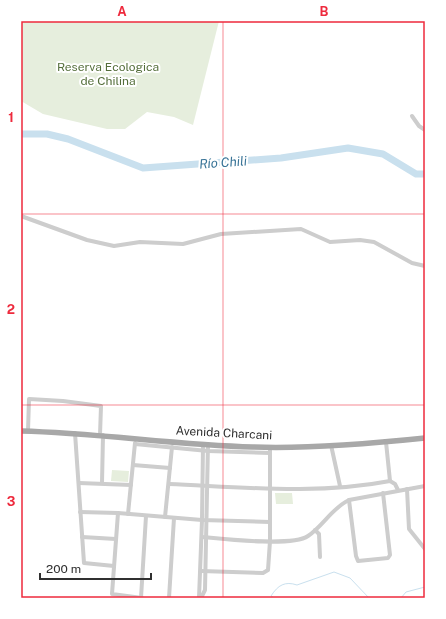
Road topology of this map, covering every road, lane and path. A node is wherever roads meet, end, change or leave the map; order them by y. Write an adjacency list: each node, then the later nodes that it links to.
1 (412, 116): 2 (street)
2 (425, 130)
3 (21, 216): 4 (street)
4 (425, 266)
5 (21, 431): 6 (main road, Avenida Charcani)
6 (28, 431): 7 (main road, Avenida Charcani); 8 (street)
7 (75, 433): 8 (main road, Avenida Charcani); 20 (street)
8 (102, 435): 10 (main road, Avenida Charcani); 21 (street)
9 (425, 438): 11 (main road, Avenida Charcani)
10 (135, 441): 12 (main road, Avenida Charcani); 14 (street); 17 (street)
11 (386, 442): 13 (main road, Avenida Charcani); 19 (street)
12 (205, 444): 15 (street); 16 (main road, Avenida Charcani)
13 (331, 445): 16 (main road, Avenida Charcani); 25 (street)
14 (172, 447): 15 (street); 18 (street)
15 (205, 450): 16 (street); 24 (street)
16 (270, 450): 27 (street)
17 (133, 466): 18 (street); 23 (street)
18 (170, 468): 22 (street)
19 (390, 481): 25 (street); 29 (street)
20 (79, 482): 21 (street); 32 (street)
21 (102, 483): 23 (street)
22 (169, 484): 24 (street); 36 (street)
23 (131, 485): 34 (street)
24 (205, 485): 27 (street); 38 (street)
25 (340, 486): 27 (street)
26 (425, 486): 28 (street)
27 (270, 488): 39 (street)
28 (407, 489): 29 (street); 46 (street)
29 (398, 490): 30 (street)
30 (383, 493): 31 (street); 31 (street)
31 (349, 500): 40 (street)
32 (80, 512): 33 (street); 41 (street)
33 (118, 513): 34 (street); 44 (street)
34 (128, 514): 35 (street)
35 (146, 516): 36 (street); 50 (street)
36 (165, 517): 37 (street)
37 (174, 518): 38 (street); 51 (street)
38 (205, 520): 39 (street); 42 (street); 43 (street)
39 (270, 522): 45 (street)
40 (316, 530): 45 (street); 47 (street)
41 (82, 537): 44 (street); 48 (street)
42 (202, 537): 43 (street); 49 (street)
43 (207, 537): 45 (street); 49 (street)
44 (116, 539): 48 (street)
45 (270, 541): 49 (street)
46 (425, 549)
47 (320, 557)
48 (114, 566): 50 (street)
49 (203, 571): 52 (street)
50 (142, 598)
51 (169, 598)
52 (200, 598)

